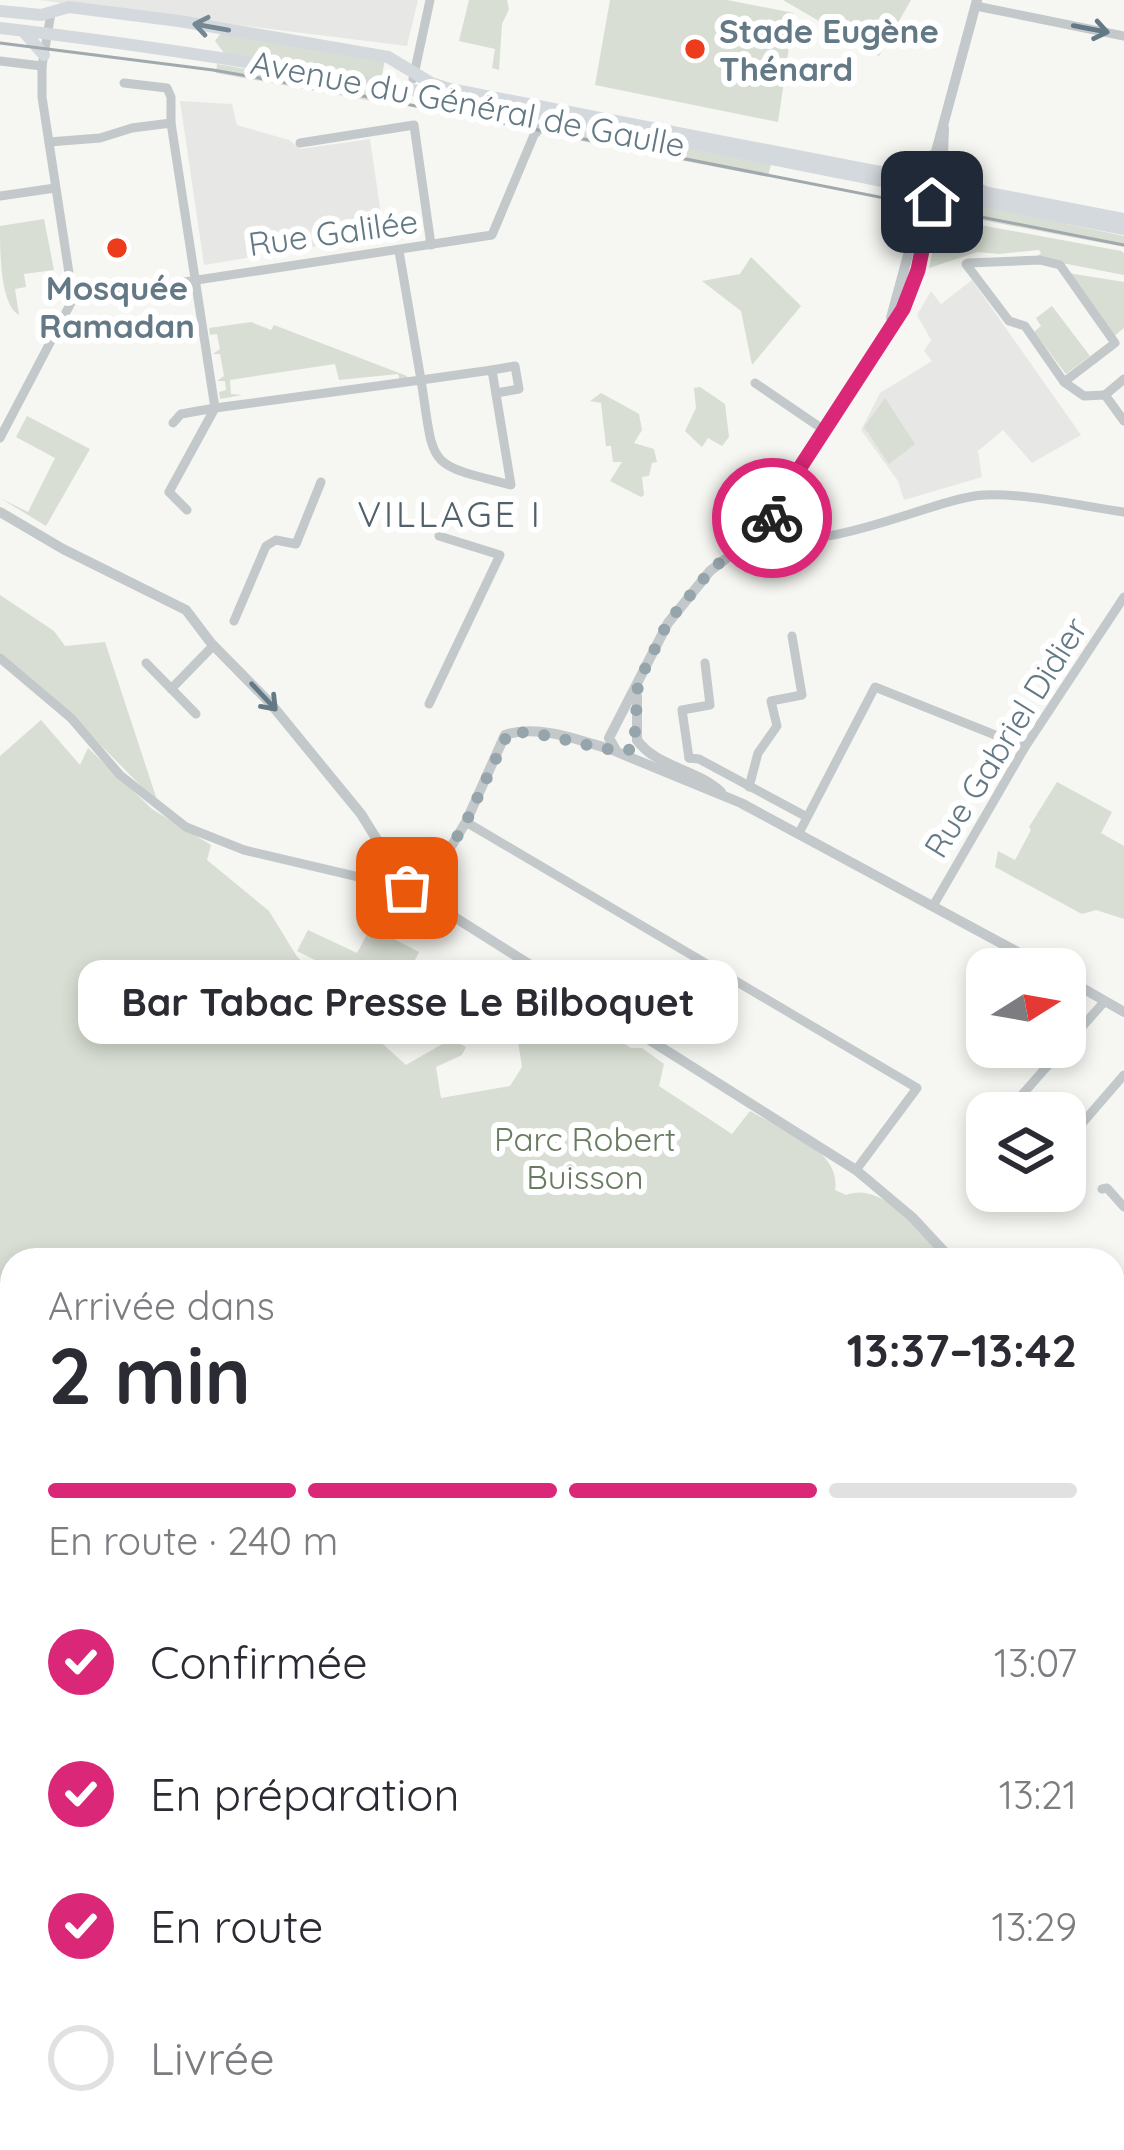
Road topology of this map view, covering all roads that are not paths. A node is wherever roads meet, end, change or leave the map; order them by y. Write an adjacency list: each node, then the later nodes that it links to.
1 (430, 0): 11 (street)
2 (976, 3): 8 (street, one-way to 8); 17 (street)
3 (0, 11): 4 (main road, Avenue du Général de Gaulle)
4 (51, 13): 7 (street); 11 (main road, Avenue du Général de Gaulle, one-way to 4)
5 (0, 28): 6 (main road, Avenue du Général de Gaulle)
6 (23, 31): 7 (main road, Avenue du Général de Gaulle); 9 (main road)
7 (49, 34): 9 (street); 13 (main road, Avenue du Général de Gaulle)
8 (1124, 36)
9 (43, 60): 10 (street); 19 (street)
10 (0, 62)
11 (414, 70): 13 (street); 15 (main road, Avenue du Général de Gaulle)
12 (124, 83): 16 (street)
13 (410, 90): 14 (main road, Avenue du Général de Gaulle)
14 (518, 111): 15 (main road, Avenue du Général de Gaulle); 18 (street)
15 (553, 112): 18 (street, Rue Galilée); 22 (main road, Avenue du Général de Gaulle); 23 (main road, Avenue du Général de Gaulle)
16 (171, 123): 19 (street); 35 (street)
17 (942, 133): 21 (street); 24 (street)
18 (534, 135): 32 (street, Rue Galilée)
19 (49, 142): 25 (street)
20 (300, 143): 32 (street)
21 (938, 153): 22 (street); 24 (street); 26 (street)
22 (897, 174): 24 (main road, Avenue du Général de Gaulle)
23 (877, 181): 24 (main road, Avenue du Général de Gaulle); 29 (street)
24 (931, 185): 26 (main road); 28 (main road); 29 (street); 34 (street)
25 (55, 188): 27 (street); 36 (street)
26 (988, 193): 30 (main road)
27 (0, 196)
28 (960, 197): 31 (main road); 34 (street)
29 (919, 212): 37 (street)
30 (1124, 219)
31 (1124, 229)
32 (431, 245): 33 (street, Rue Galilée)
33 (399, 250): 35 (street, Rue Galilée); 40 (street)
34 (922, 252): 37 (street)
35 (195, 280): 36 (street, Rue Galilée); 45 (street)
36 (74, 299): 46 (street)
37 (887, 332): 49 (street)
38 (492, 370): 40 (street); 43 (street); 43 (street)
39 (1124, 379): 44 (street)
40 (421, 380): 43 (street); 45 (street)
41 (1064, 382): 41 (street); 44 (street)
42 (755, 383): 49 (street)
43 (496, 393)
44 (1105, 395): 47 (street)
45 (215, 408): 48 (street); 52 (street)
46 (5, 416): 50 (street)
47 (1124, 421)
48 (173, 423)
49 (824, 430): 55 (street)
50 (0, 438)
51 (321, 482): 58 (street)
52 (188, 510)
53 (0, 512): 60 (street)
54 (1124, 512): 55 (street)
55 (767, 526): 64 (street)
56 (440, 536): 66 (street)
57 (1124, 597): 71 (street, Rue Gabriel Didier)
58 (234, 621)
59 (792, 636): 74 (street)
60 (213, 646): 65 (street); 78 (street, one-way to 78)
61 (0, 658): 78 (street)
62 (705, 662): 73 (street)
63 (146, 663): 65 (street)
64 (638, 683): 68 (street); 69 (street)
65 (172, 689): 67 (street)
66 (429, 704)
67 (196, 714)
68 (612, 731): 69 (street); 70 (street); 72 (street)
69 (636, 737): 72 (street); 73 (street)
70 (581, 740): 72 (street); 76 (street)
71 (1025, 747): 75 (street); 80 (street, Rue Gabriel Didier)
72 (619, 752): 73 (street)
73 (683, 767): 74 (street); 77 (street)
74 (748, 788): 75 (street)
75 (807, 817): 77 (street)
76 (466, 822): 79 (street); 90 (street)
77 (799, 833): 80 (street)
78 (397, 886): 79 (street)
79 (421, 896): 90 (street)
80 (933, 906): 81 (street)
81 (1010, 948)
82 (1086, 990): 83 (street)
83 (1105, 1001): 84 (street); 85 (street)
84 (1124, 1012)
85 (1086, 1023)
86 (1046, 1068): 88 (street)
87 (1124, 1075): 89 (street)
88 (1025, 1092)
89 (1086, 1119)
90 (856, 1170): 93 (street)
91 (1102, 1189): 92 (street)
92 (1124, 1207)
93 (941, 1248)

